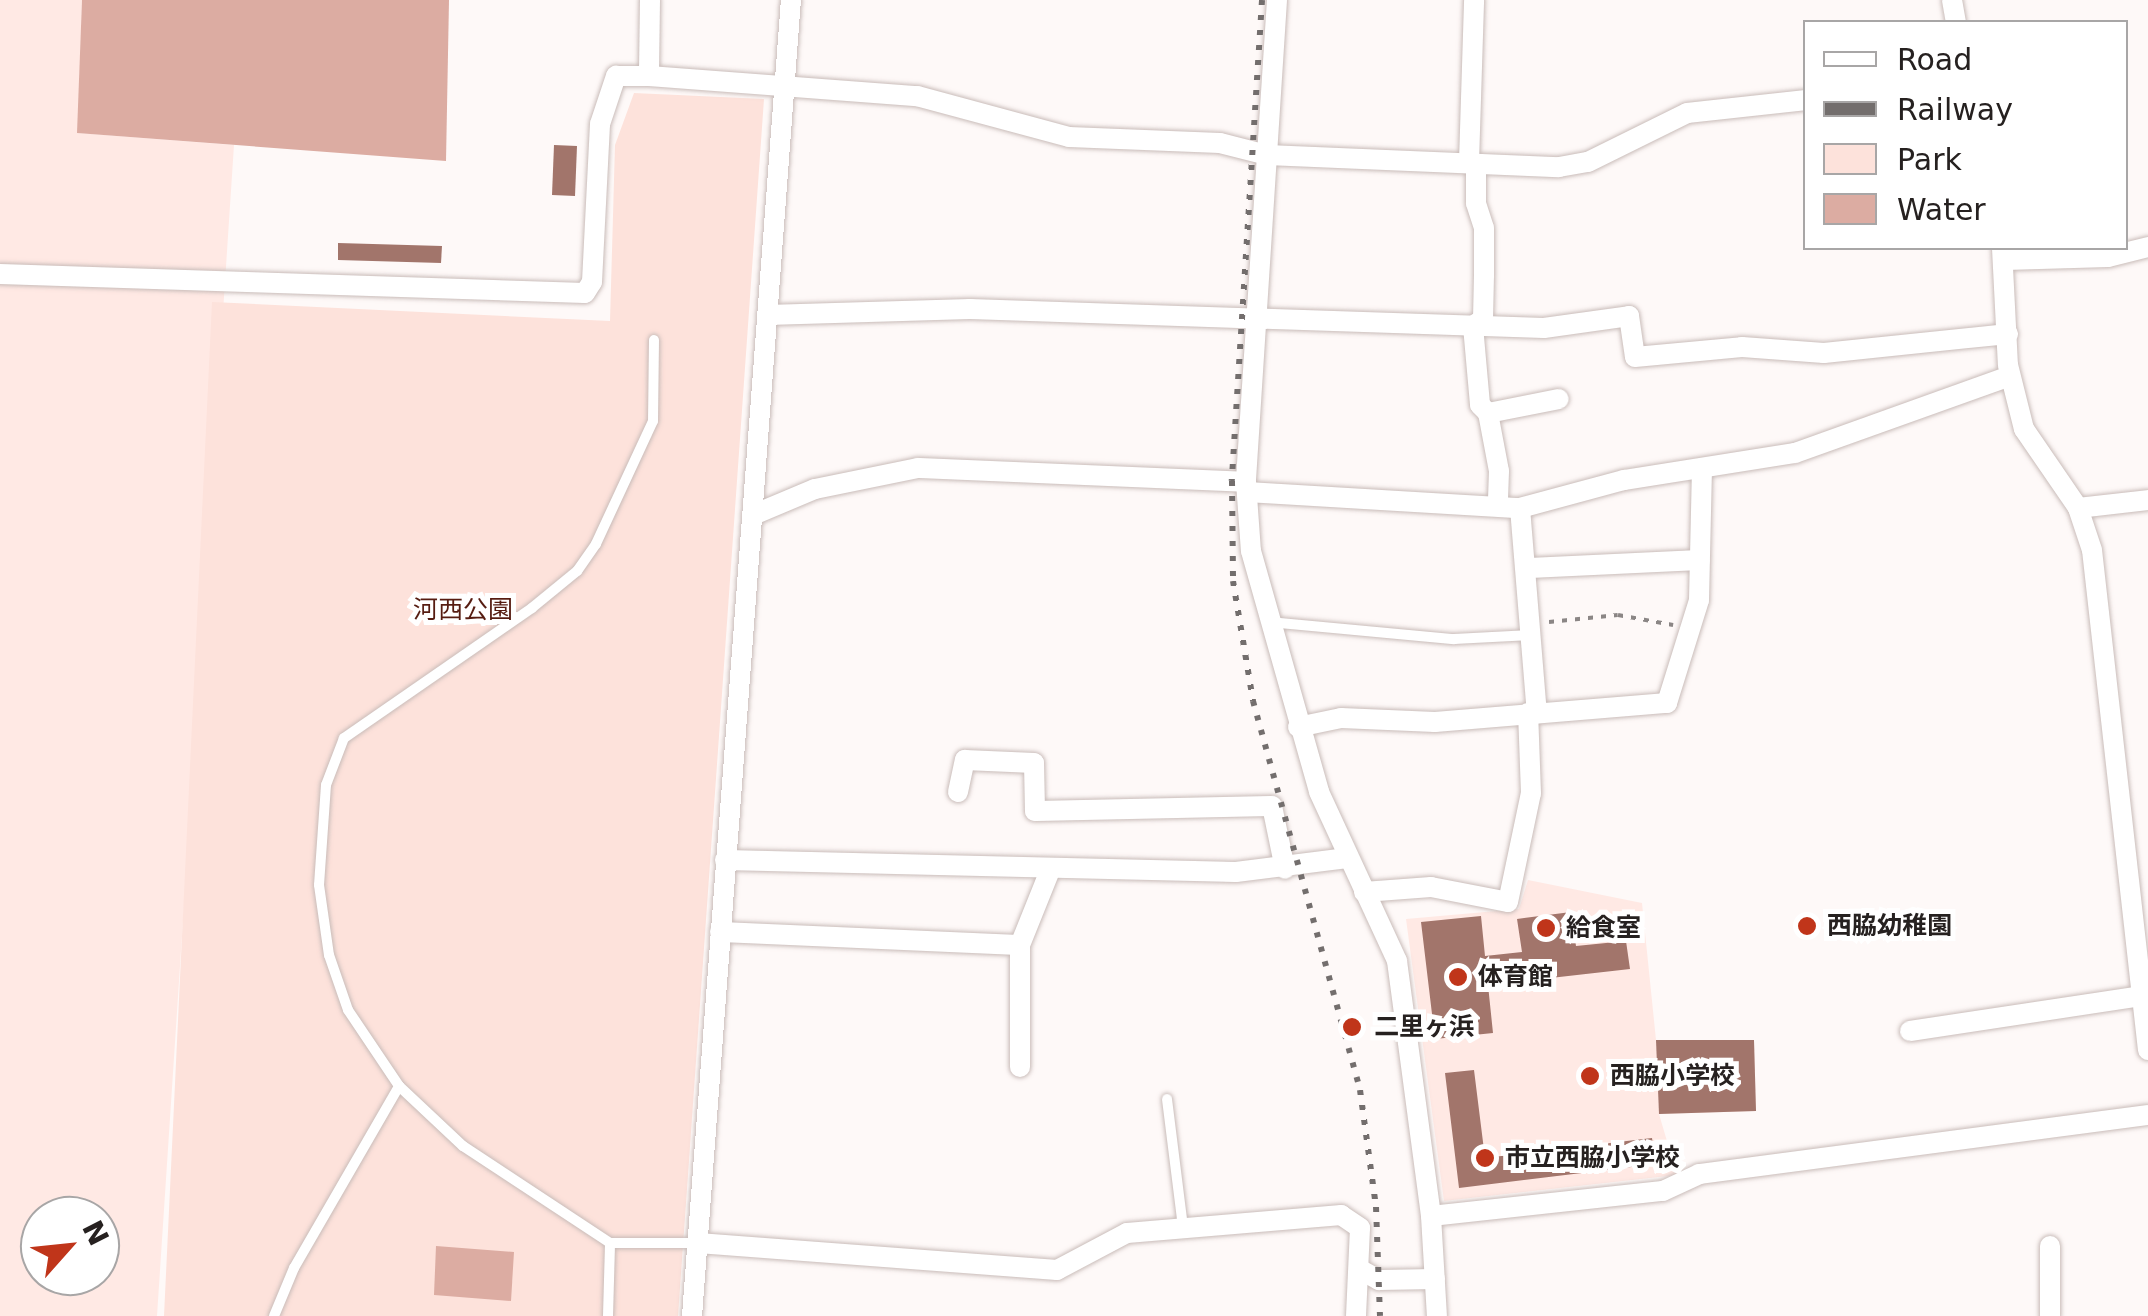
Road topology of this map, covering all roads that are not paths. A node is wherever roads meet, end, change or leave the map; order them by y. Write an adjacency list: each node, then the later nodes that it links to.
1 (650, 0): 5 (street)
2 (790, 0): 6 (street)
3 (1278, 0): 8 (street)
4 (1474, 0): 9 (street)
5 (649, 76): 6 (street); 12 (street)
6 (784, 84): 8 (street); 13 (street)
7 (1803, 100): 9 (street)
8 (1267, 155): 9 (street); 14 (street)
9 (1468, 162): 15 (street)
10 (2148, 247): 11 (street)
11 (2004, 254): 16 (street)
12 (0, 274)
13 (767, 315): 14 (street); 27 (street)
14 (1256, 321): 15 (street); 22 (street)
15 (1472, 326): 16 (street); 20 (street)
16 (2008, 334): 18 (street)
17 (654, 340): 47 (lane)
18 (2010, 376): 21 (street); 26 (street)
19 (1558, 399): 20 (street)
20 (1488, 412): 24 (street)
21 (1702, 468): 25 (street); 28 (street)
22 (1246, 487): 24 (street); 27 (street); 30 (street)
23 (2148, 500): 26 (street)
24 (1498, 506): 25 (street)
25 (1520, 508): 29 (street)
26 (2078, 508): 35 (street)
27 (753, 515): 37 (street)
28 (1700, 560): 29 (street); 32 (street)
29 (1528, 568): 31 (street)
30 (1268, 622): 31 (lane); 33 (street)
31 (1534, 630): 32 (street)
32 (1533, 713): 33 (street); 40 (street)
33 (1298, 727): 36 (street)
34 (958, 792): 39 (street)
35 (2138, 848): 43 (street)
36 (1347, 858): 39 (street); 40 (street)
37 (725, 860): 38 (street); 41 (street)
38 (1051, 868): 39 (street); 42 (street)
39 (1285, 869)
40 (1364, 892): 50 (street)
41 (720, 932): 42 (street); 53 (street)
42 (1020, 945): 46 (street)
43 (2142, 996): 44 (street); 45 (street)
44 (1910, 1031)
45 (2148, 1050)
46 (1020, 1066)
47 (399, 1086): 52 (lane); 57 (lane)
48 (1168, 1099): 51 (lane)
49 (2148, 1115): 50 (street)
50 (1431, 1216): 56 (street)
51 (1183, 1229): 53 (street); 55 (street)
52 (610, 1243): 53 (lane); 58 (lane)
53 (698, 1243): 59 (street)
54 (2050, 1246): 62 (street)
55 (1362, 1270): 56 (street); 60 (street)
56 (1435, 1279): 61 (street)
57 (274, 1316)
58 (608, 1316)
59 (692, 1316)
60 (1356, 1316)
61 (1437, 1316)
62 (2050, 1316)

